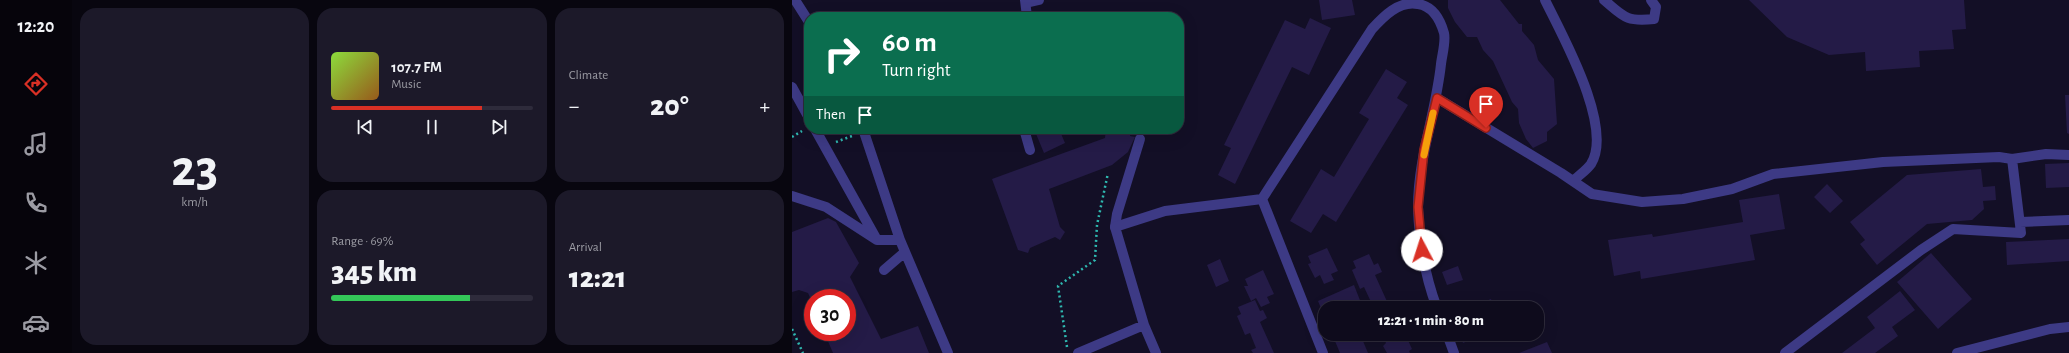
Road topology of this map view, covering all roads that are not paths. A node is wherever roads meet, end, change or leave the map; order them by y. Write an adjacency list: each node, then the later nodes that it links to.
1 (795, 0): 8 (street)
2 (1039, 0): 6 (street)
3 (1545, 0): 19 (street)
4 (1604, 0): 5 (street)
5 (1651, 0)
6 (1027, 1): 7 (street)
7 (1027, 12)
8 (804, 14)
9 (792, 87): 11 (street)
10 (1437, 98): 19 (street); 21 (street); 29 (street)
11 (804, 109)
12 (818, 134): 25 (street)
13 (867, 134): 26 (street)
14 (1025, 134): 16 (street)
15 (1140, 139): 24 (street)
16 (1030, 150)
17 (2069, 155): 18 (street)
18 (2012, 159): 19 (street); 23 (street)
19 (1573, 181)
20 (792, 196): 25 (street)
21 (1262, 199): 24 (street); 36 (street)
22 (2069, 220): 23 (street)
23 (2020, 222): 38 (street)
24 (1115, 227): 30 (street)
25 (877, 240): 26 (street)
26 (900, 240): 27 (street)
27 (905, 252): 28 (street); 33 (street)
28 (884, 270)
29 (1434, 301)
30 (1144, 325): 34 (street); 35 (street)
31 (2069, 326): 39 (street)
32 (1450, 341): 37 (street)
33 (948, 353)
34 (1078, 353)
35 (1156, 353)
36 (1323, 353)
37 (1454, 353)
38 (1785, 353)
39 (1957, 353)

